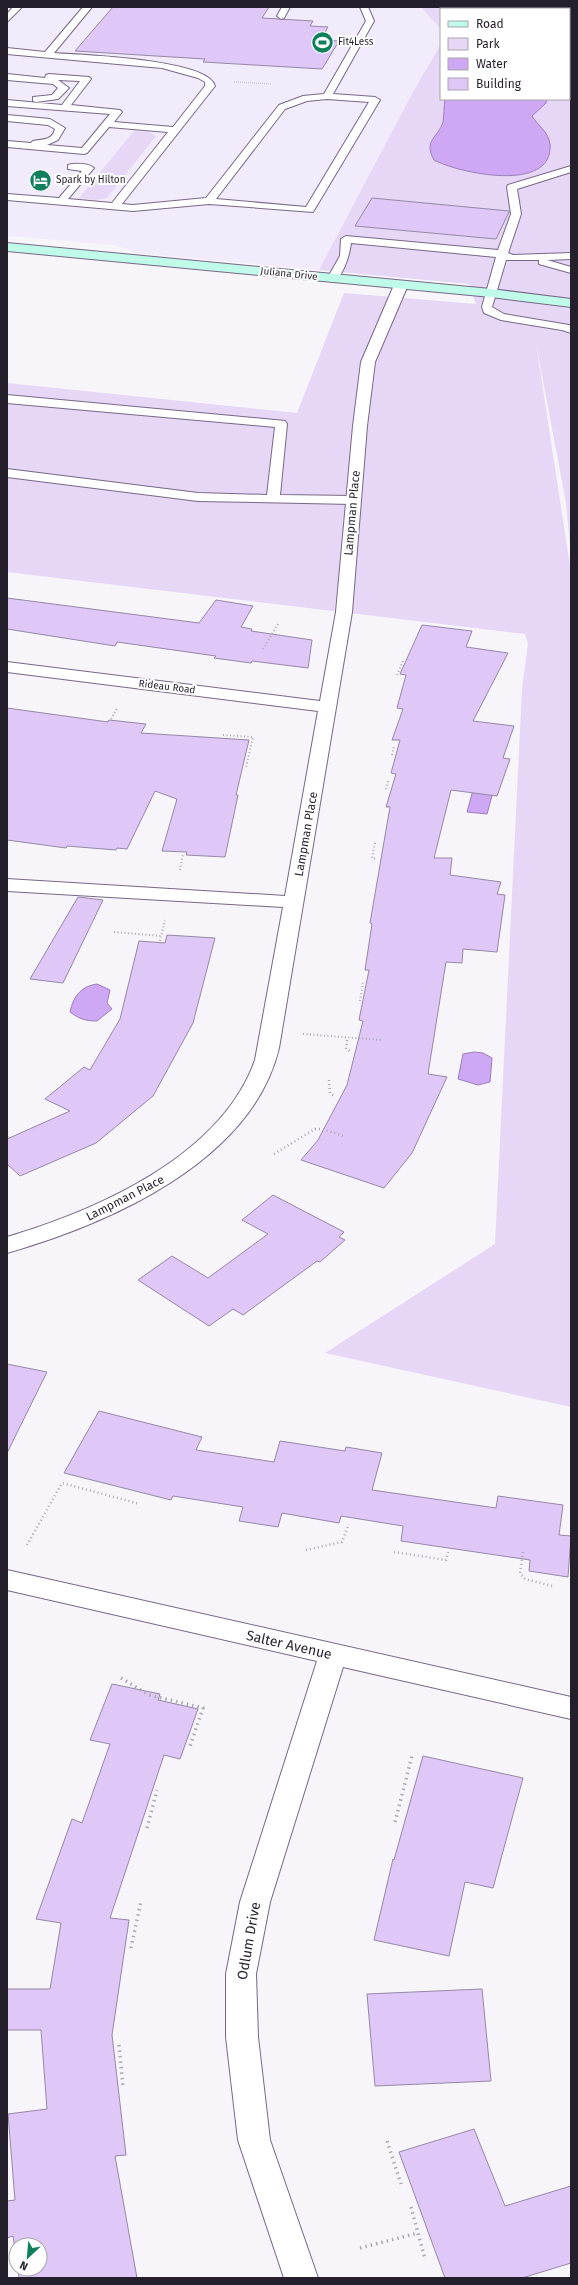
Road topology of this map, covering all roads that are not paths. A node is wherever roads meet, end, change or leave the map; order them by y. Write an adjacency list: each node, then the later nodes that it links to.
1 (18, 7): 6 (lane)
2 (88, 7): 8 (lane)
3 (286, 7): 5 (lane)
4 (364, 7): 11 (lane)
5 (281, 16)
6 (7, 19)
7 (7, 51): 8 (lane)
8 (46, 56): 17 (lane)
9 (7, 74): 14 (lane)
10 (7, 77): 12 (lane)
11 (327, 96): 23 (lane); 23 (lane)
12 (7, 98)
13 (7, 103): 14 (lane)
14 (64, 108): 16 (lane)
15 (7, 118): 18 (lane)
16 (106, 124): 17 (lane); 19 (lane)
17 (175, 130): 25 (lane)
18 (7, 141)
19 (7, 144)
20 (71, 167): 24 (lane)
21 (571, 169): 27 (lane)
22 (7, 197): 24 (lane)
23 (209, 201): 25 (lane)
24 (61, 202): 25 (lane)
25 (114, 207)
26 (7, 247): 30 (street, Juliana Drive)
27 (506, 256): 28 (lane); 29 (lane); 30 (lane); 32 (lane)
28 (571, 256)
29 (571, 270)
30 (332, 279): 31 (street, Juliana Drive)
31 (401, 285): 32 (street, Juliana Drive); 38 (street, Lampman Place)
32 (491, 293): 33 (street, Juliana Drive); 34 (lane)
33 (571, 303)
34 (571, 330)
35 (7, 399): 37 (lane)
36 (7, 473): 37 (lane)
37 (273, 498): 38 (lane)
38 (353, 500): 40 (street, Lampman Place)
39 (7, 667): 40 (street, Rideau Road)
40 (327, 707): 42 (street, Lampman Place)
41 (7, 885): 42 (street)
42 (295, 902): 43 (street, Lampman Place)
43 (7, 1245)
44 (7, 1580): 45 (street, Salter Avenue)
45 (333, 1655): 46 (street, Salter Avenue); 47 (street, Odlum Drive)
46 (571, 1708)
47 (301, 2278)

